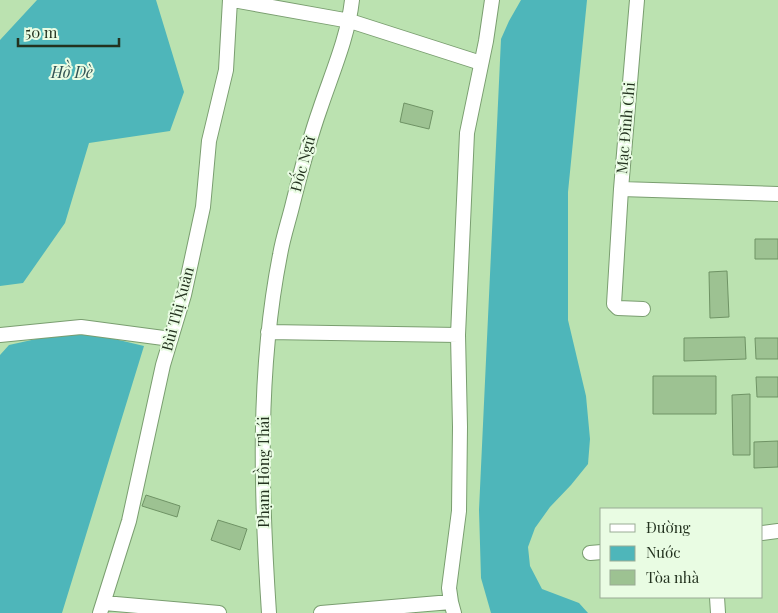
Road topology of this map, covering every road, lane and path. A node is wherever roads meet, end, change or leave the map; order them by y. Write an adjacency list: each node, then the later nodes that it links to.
1 (232, 0): 5 (street); 13 (street, Bùi Thị Xuân)
2 (352, 0): 5 (street, Đốc Ngữ)
3 (492, 0): 6 (street)
4 (637, 0): 7 (street, Mạc Đĩnh Chi)
5 (350, 21): 6 (street); 10 (street, Đốc Ngữ)
6 (481, 63): 12 (street)
7 (620, 189): 8 (street, Mạc Đĩnh Chi); 9 (street)
8 (778, 194)
9 (643, 309)
10 (268, 332): 12 (street); 20 (street, Phạm Hồng Thái)
11 (0, 335): 13 (street)
12 (458, 335): 18 (street)
13 (170, 340): 17 (street, Bùi Thị Xuân)
14 (778, 530): 15 (street)
15 (763, 533)
16 (717, 598): 22 (street)
17 (102, 608): 19 (street)
18 (452, 608): 21 (street)
19 (219, 613)
20 (269, 613)
21 (321, 613)
22 (718, 613)

